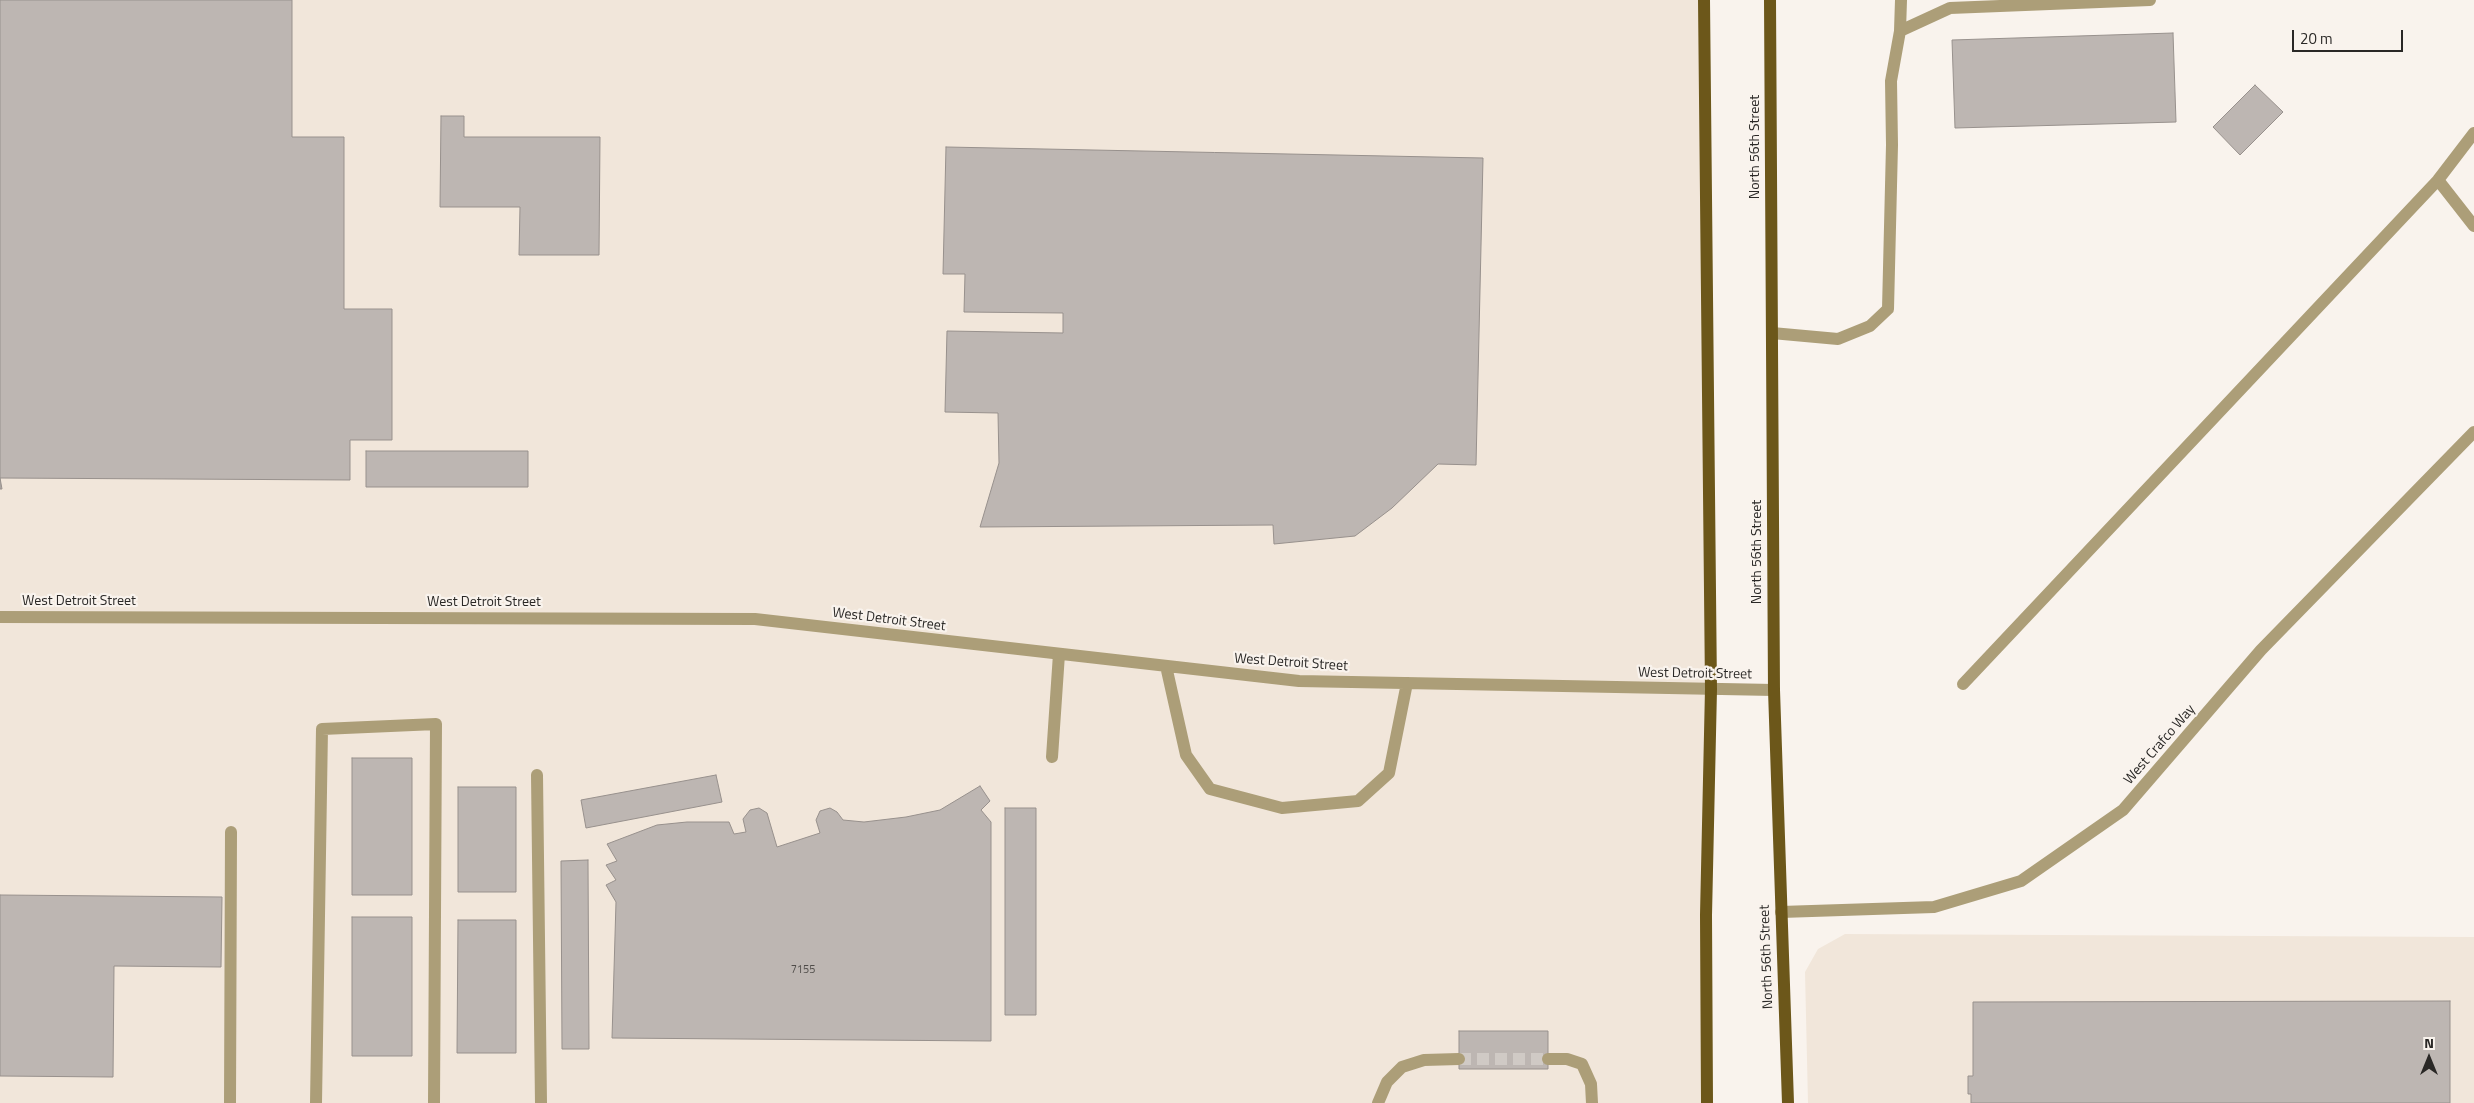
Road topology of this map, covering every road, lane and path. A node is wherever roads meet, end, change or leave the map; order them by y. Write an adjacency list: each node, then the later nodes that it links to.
1 (1704, 0): 16 (main road)
2 (1770, 0): 9 (main road, North 56th Street)
3 (1901, 0): 5 (street)
4 (2150, 0): 5 (street)
5 (1900, 31): 9 (street)
6 (2474, 133): 7 (street)
7 (2438, 180): 8 (street); 15 (street)
8 (2474, 226)
9 (1772, 333): 17 (main road, North 56th Street)
10 (2474, 432): 21 (street, West Crafco Way)
11 (0, 616): 12 (street, West Detroit Street)
12 (1059, 654): 13 (street, West Detroit Street); 18 (street)
13 (1166, 666): 14 (street, West Detroit Street); 14 (street)
14 (1407, 683): 16 (street, West Detroit Street)
15 (1963, 684)
16 (1711, 689): 17 (street, West Detroit Street); 30 (main road)
17 (1774, 690): 21 (main road, North 56th Street)
18 (1052, 757)
19 (538, 774): 27 (street)
20 (231, 832): 24 (street)
21 (1781, 912): 31 (main road, North 56th Street)
22 (1548, 1059): 29 (street)
23 (1459, 1060): 28 (street)
24 (230, 1103)
25 (316, 1103): 26 (street)
26 (434, 1103)
27 (540, 1103)
28 (1378, 1103)
29 (1592, 1103)
30 (1707, 1103)
31 (1788, 1103)

